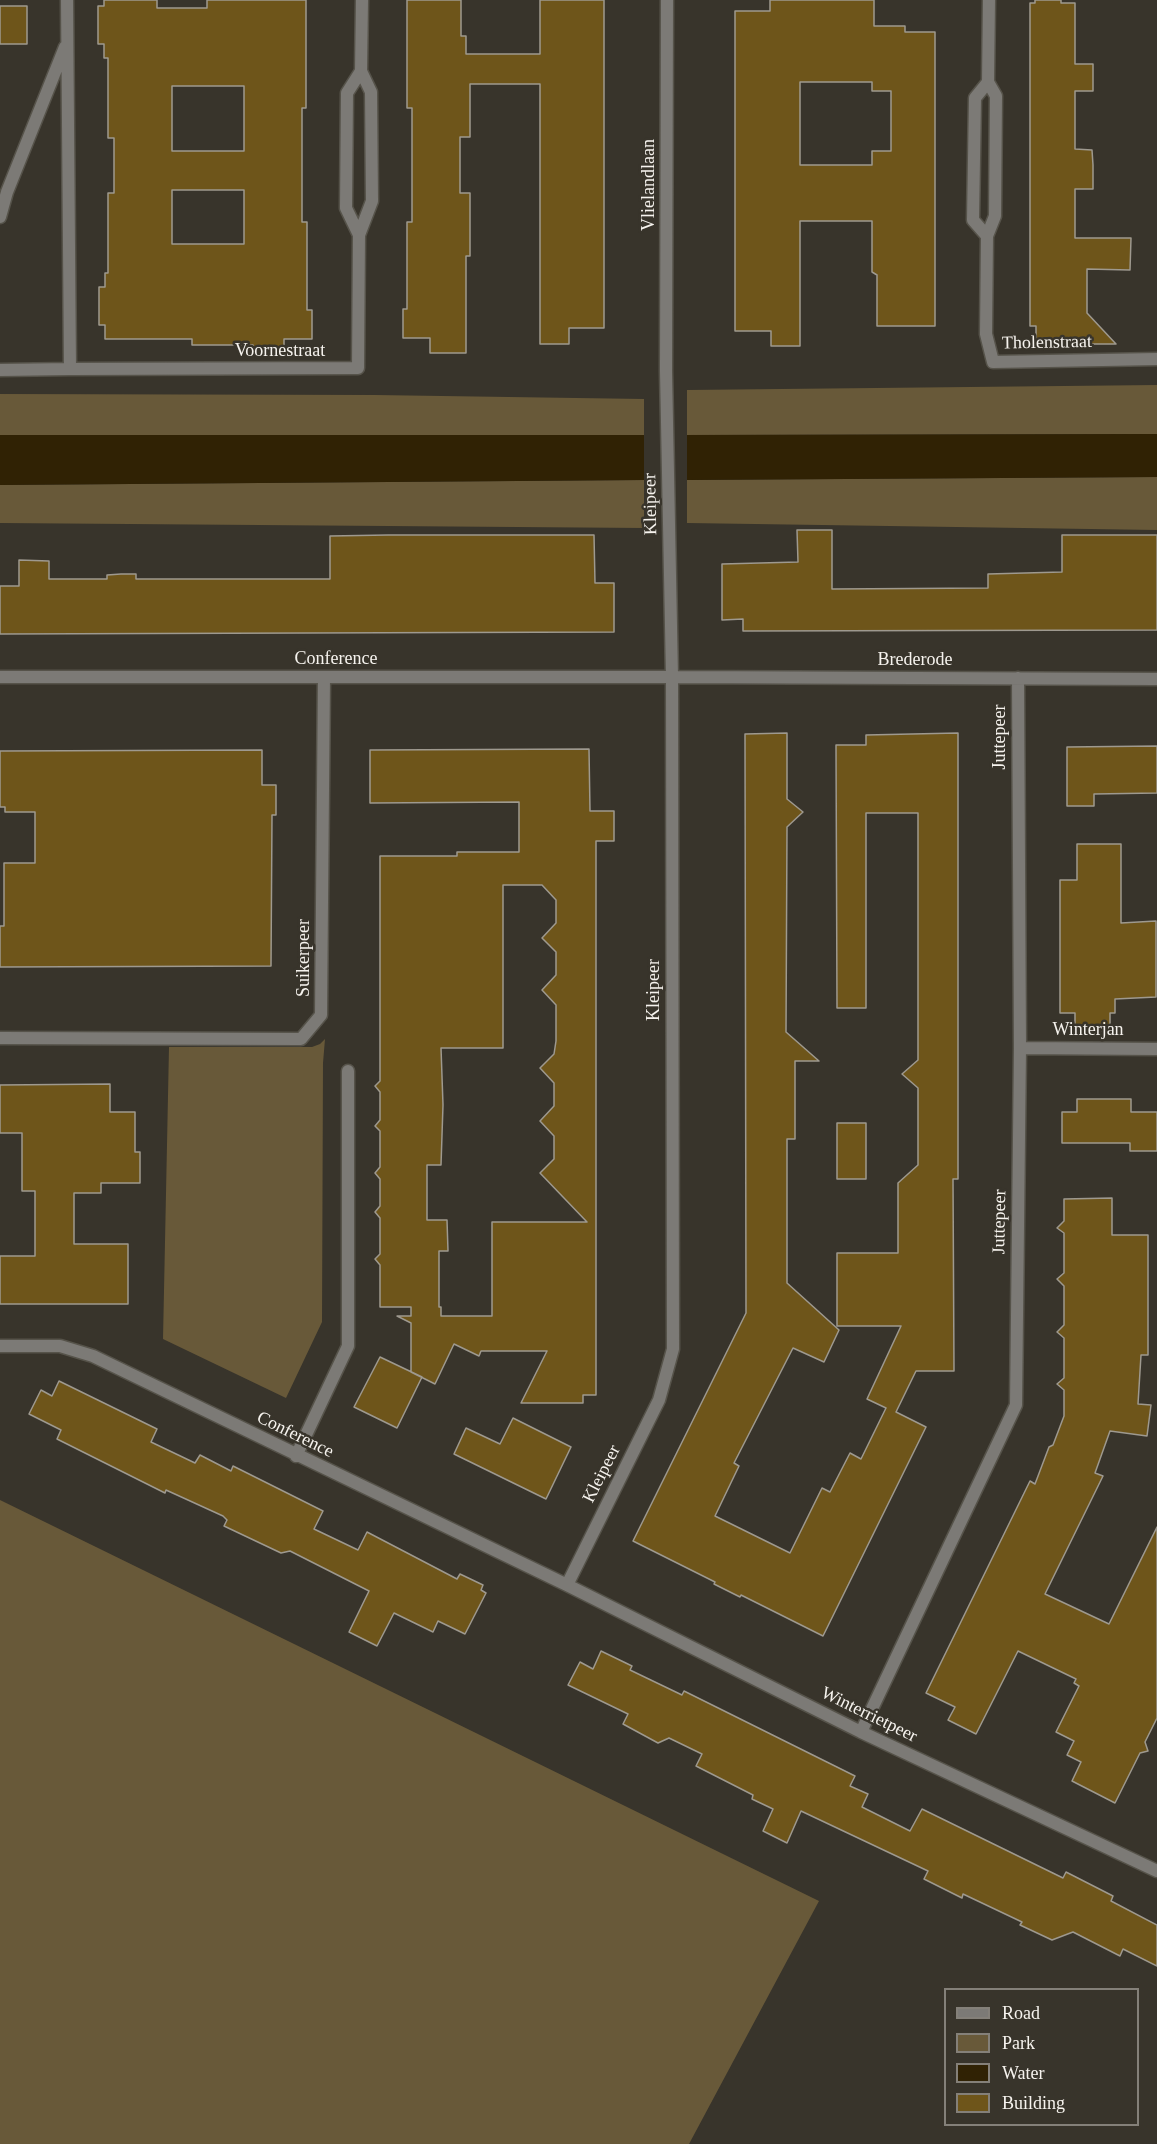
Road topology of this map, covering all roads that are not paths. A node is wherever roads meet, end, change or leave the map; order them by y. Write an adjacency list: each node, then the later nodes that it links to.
1 (67, 0): 5 (street)
2 (362, 0): 6 (street, Voornestraat)
3 (668, 0): 14 (street, Vlielandlaan)
4 (989, 0): 7 (street, Tholenstraat)
5 (67, 42): 8 (street); 12 (street)
6 (361, 71): 9 (street, Voornestraat); 9 (street, Voornestraat)
7 (988, 82): 10 (street, Tholenstraat); 10 (street, Tholenstraat)
8 (0, 217)
9 (358, 235): 12 (street, Voornestraat)
10 (987, 236): 11 (street, Tholenstraat)
11 (1157, 358)
12 (70, 369): 13 (street, Voornestraat)
13 (0, 370)
14 (666, 371): 16 (street, Kleipeer)
15 (324, 676): 16 (street, Conference); 17 (street, Conference); 20 (street, Suikerpeer)
16 (672, 676): 18 (street, Brederode); 26 (street, Kleipeer)
17 (0, 677)
18 (1018, 678): 19 (street, Brederode); 21 (street, Juttepeer)
19 (1157, 679)
20 (0, 1038)
21 (1020, 1048): 22 (street, Winterjan); 27 (street, Juttepeer)
22 (1157, 1049)
23 (348, 1071): 25 (street)
24 (0, 1346): 25 (street, Conference)
25 (296, 1456): 26 (street, Conference)
26 (567, 1585): 27 (street, Winterrietpeer)
27 (861, 1732): 28 (street, Winterrietpeer)
28 (1157, 1872)

